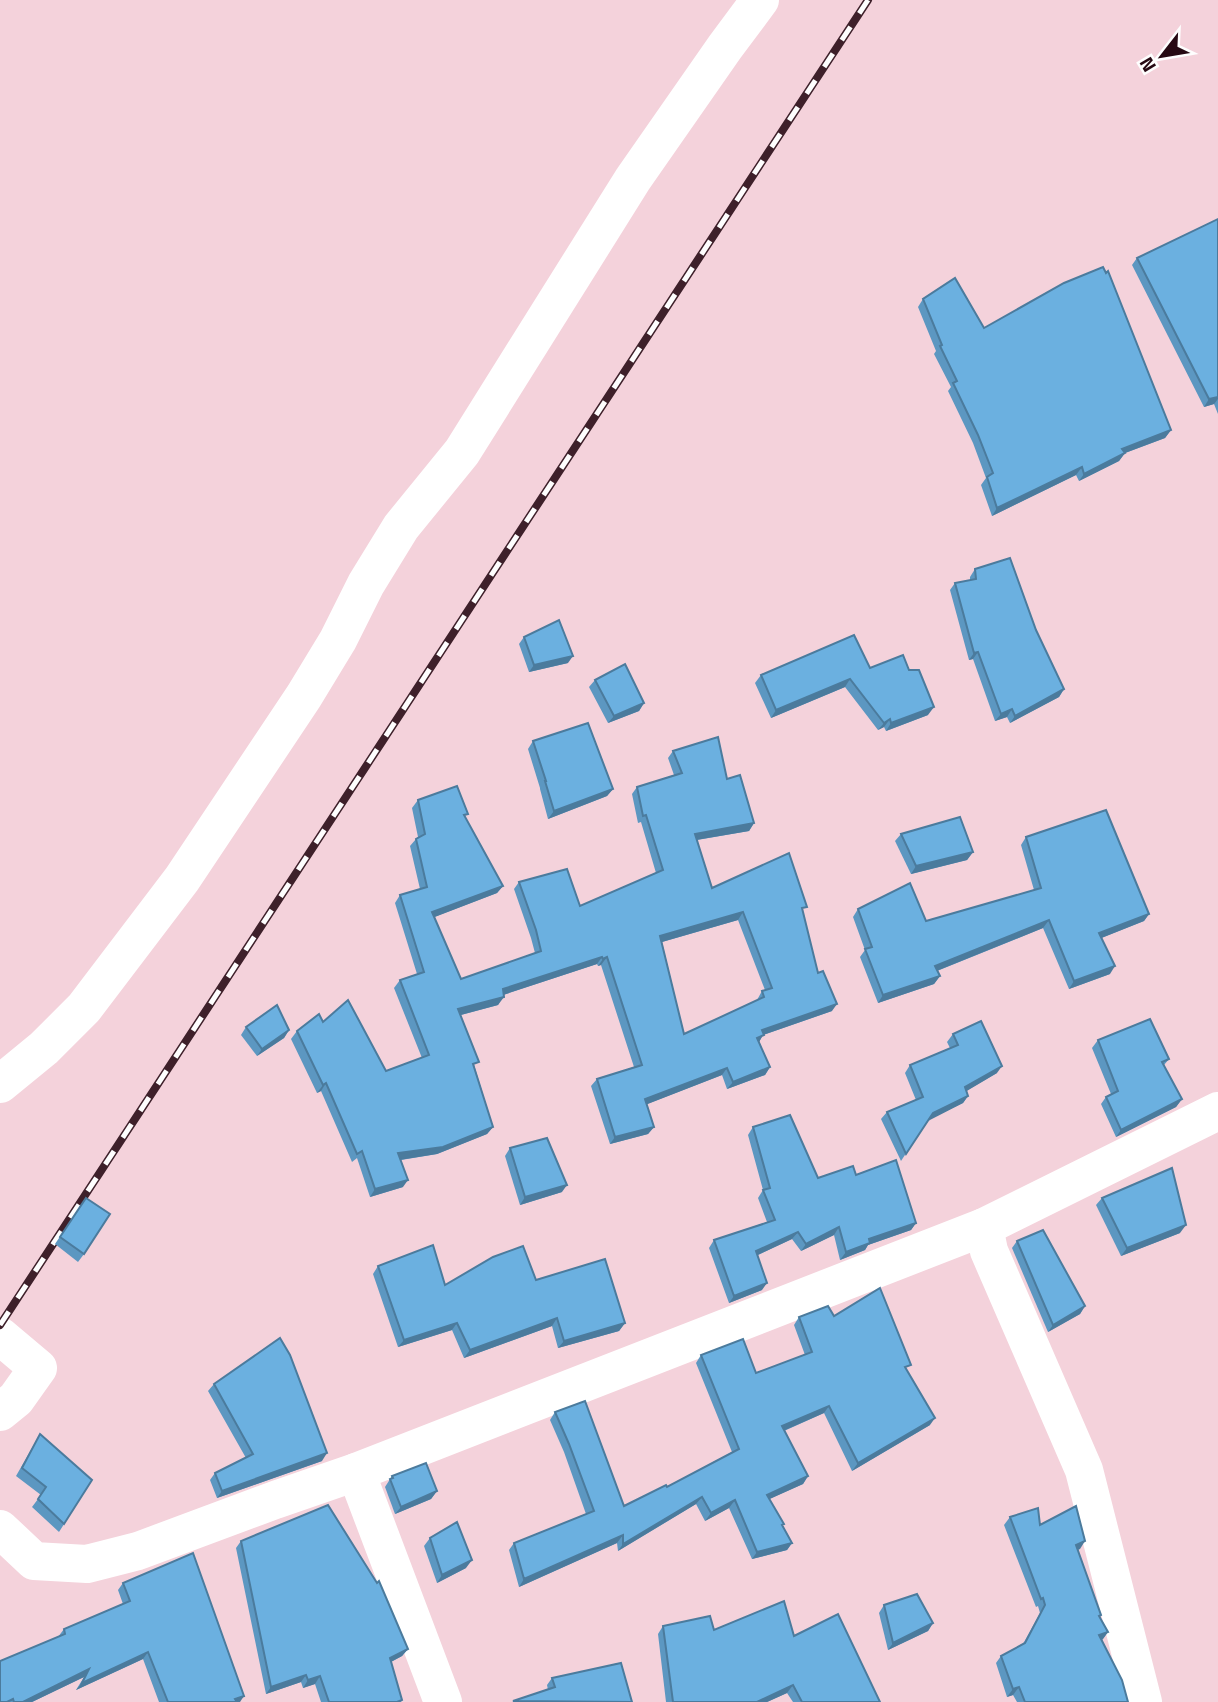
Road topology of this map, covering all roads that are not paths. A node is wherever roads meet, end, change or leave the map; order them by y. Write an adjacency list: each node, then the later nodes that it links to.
1 (760, 0): 2 (street)
2 (0, 1084)
3 (1218, 1111): 4 (street)
4 (984, 1227): 7 (street); 10 (street)
5 (0, 1336): 6 (street)
6 (0, 1412)
7 (356, 1472): 8 (street); 9 (street)
8 (0, 1529)
9 (443, 1702)
10 (1143, 1702)

